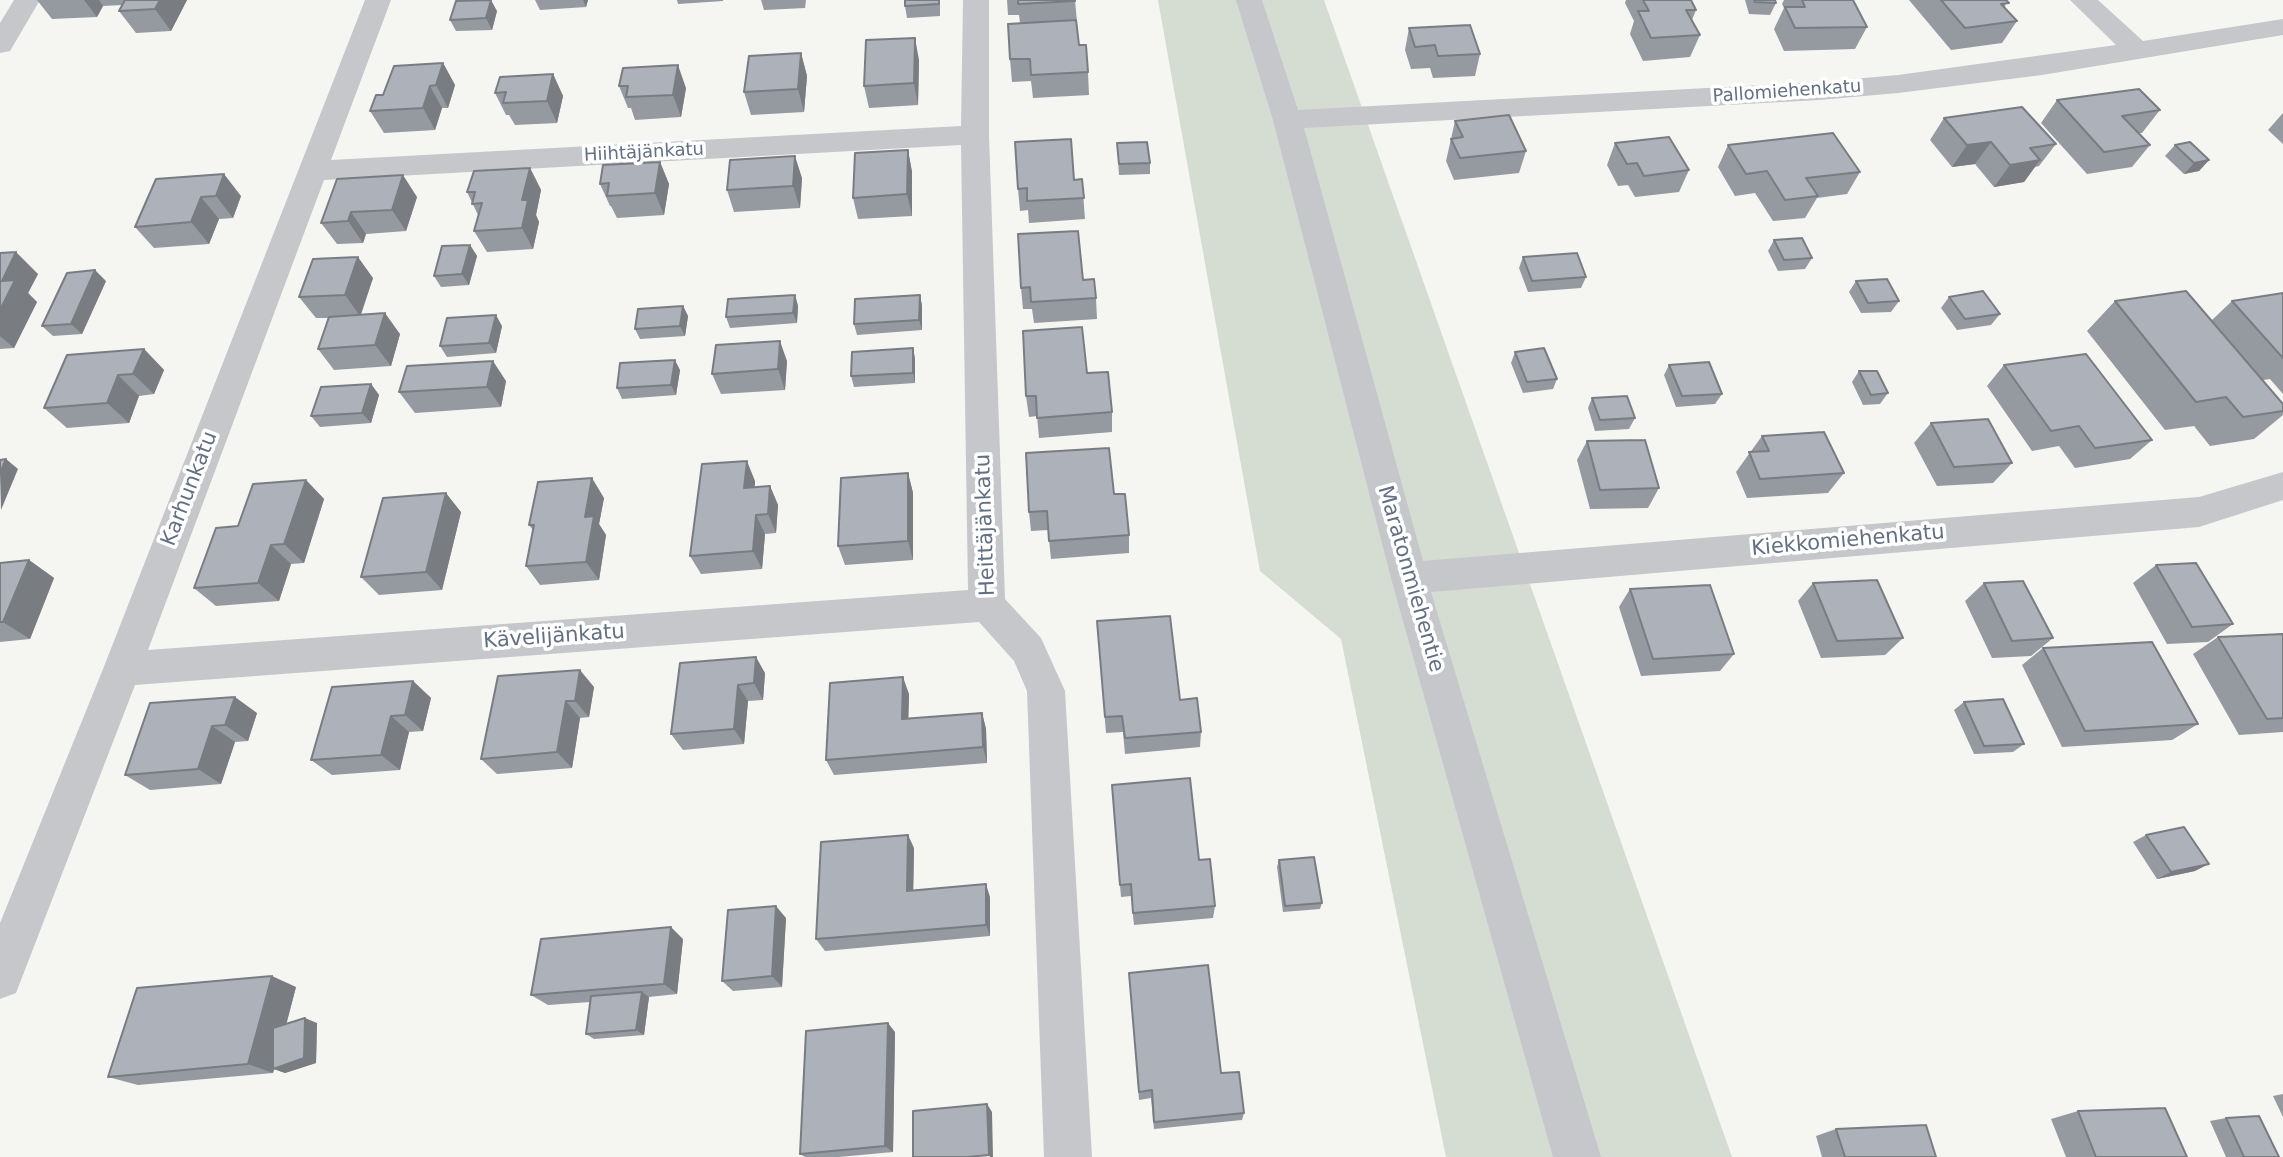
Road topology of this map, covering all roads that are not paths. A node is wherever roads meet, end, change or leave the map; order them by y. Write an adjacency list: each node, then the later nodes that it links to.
1 (27, 0): 7 (street)
2 (378, 0): 11 (street, Karhunkatu)
3 (976, 0): 10 (street, Heittäjänkatu)
4 (1249, 0): 9 (street, Maratonmiehentie)
5 (2082, 0): 8 (street)
6 (2283, 27): 8 (street, Pallomiehenkatu)
7 (0, 44)
8 (2137, 50): 9 (street, Pallomiehenkatu)
9 (1287, 120): 13 (street, Maratonmiehentie)
10 (975, 135): 11 (street, Hiihtäjänkatu); 14 (street, Heittäjänkatu)
11 (312, 171): 15 (street, Karhunkatu)
12 (2283, 486): 13 (street, Kiekkomiehenkatu)
13 (1409, 578): 18 (street, Maratonmiehentie)
14 (987, 606): 15 (street, Kävelijänkatu); 17 (street, Heittäjänkatu)
15 (121, 669): 16 (street, Karhunkatu)
16 (0, 977)
17 (1068, 1157)
18 (1577, 1157)

